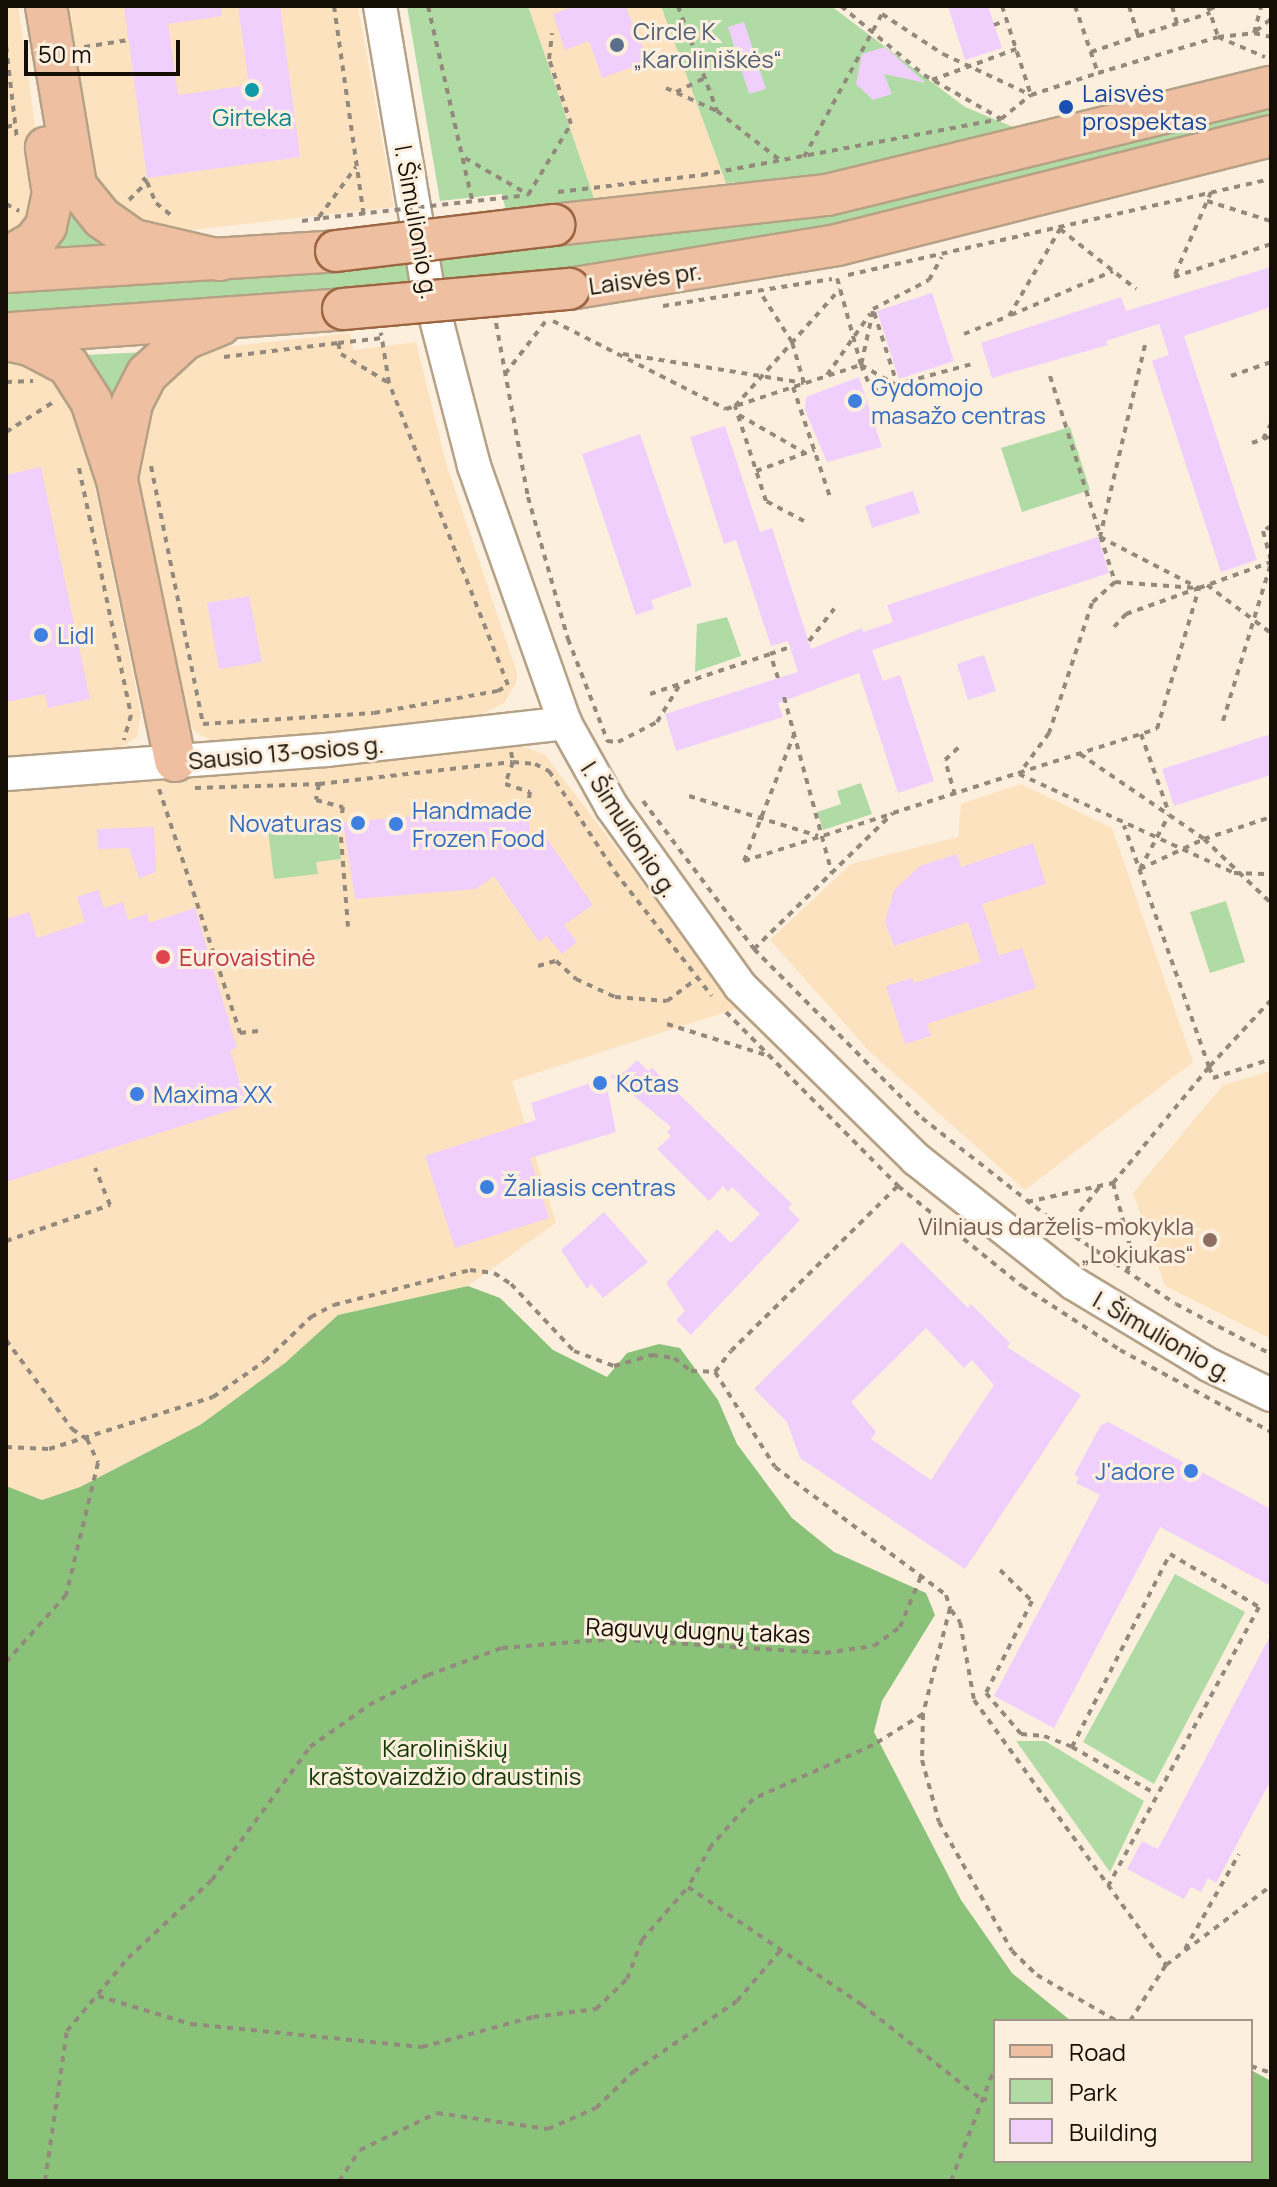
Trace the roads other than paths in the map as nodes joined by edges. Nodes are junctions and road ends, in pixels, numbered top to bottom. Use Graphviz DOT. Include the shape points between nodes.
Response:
graph roads {
  1 [pos="24,6"];
  2 [pos="46,6"];
  3 [pos="380,6"];
  4 [pos="1268,72"];
  5 [pos="1271,136"];
  6 [pos="6,258"];
  7 [pos="220,260"];
  8 [pos="6,272"];
  9 [pos="234,319"];
  10 [pos="6,333"];
  11 [pos="6,340"];
  12 [pos="133,470"];
  13 [pos="565,723"];
  14 [pos="166,772"];
  15 [pos="6,774"];
  16 [pos="1271,1395"];
  1 -- 6 [label="main road" via="53,194 41,235"];
  2 -- 7 [label="main road" via="76,186 102,218 134,240"];
  3 -- 13 [label="street, I. Šimulionio g." via="427,284 455,403"];
  4 -- 7 [label="main road, bridge" via="827,195 554,225 336,229"];
  5 -- 9 [label="main road, Laisvės pr., bridge" via="837,245 569,289 361,315"];
  7 -- 8 [label="main road"];
  9 -- 10 [label="main road, Laisvės pr."];
  9 -- 12 [label="main road" via="185,339 147,374 132,403"];
  11 -- 12 [label="main road" via="53,354 83,380"];
  12 -- 14 [label="main road"];
  13 -- 14 [label="street, Sausio 13-osios g."];
  13 -- 16 [label="street, I. Šimulionio g." via="612,807 740,986 857,1105 995,1226 1073,1283 1209,1365"];
  14 -- 15 [label="street, Sausio 13-osios g."];
}
